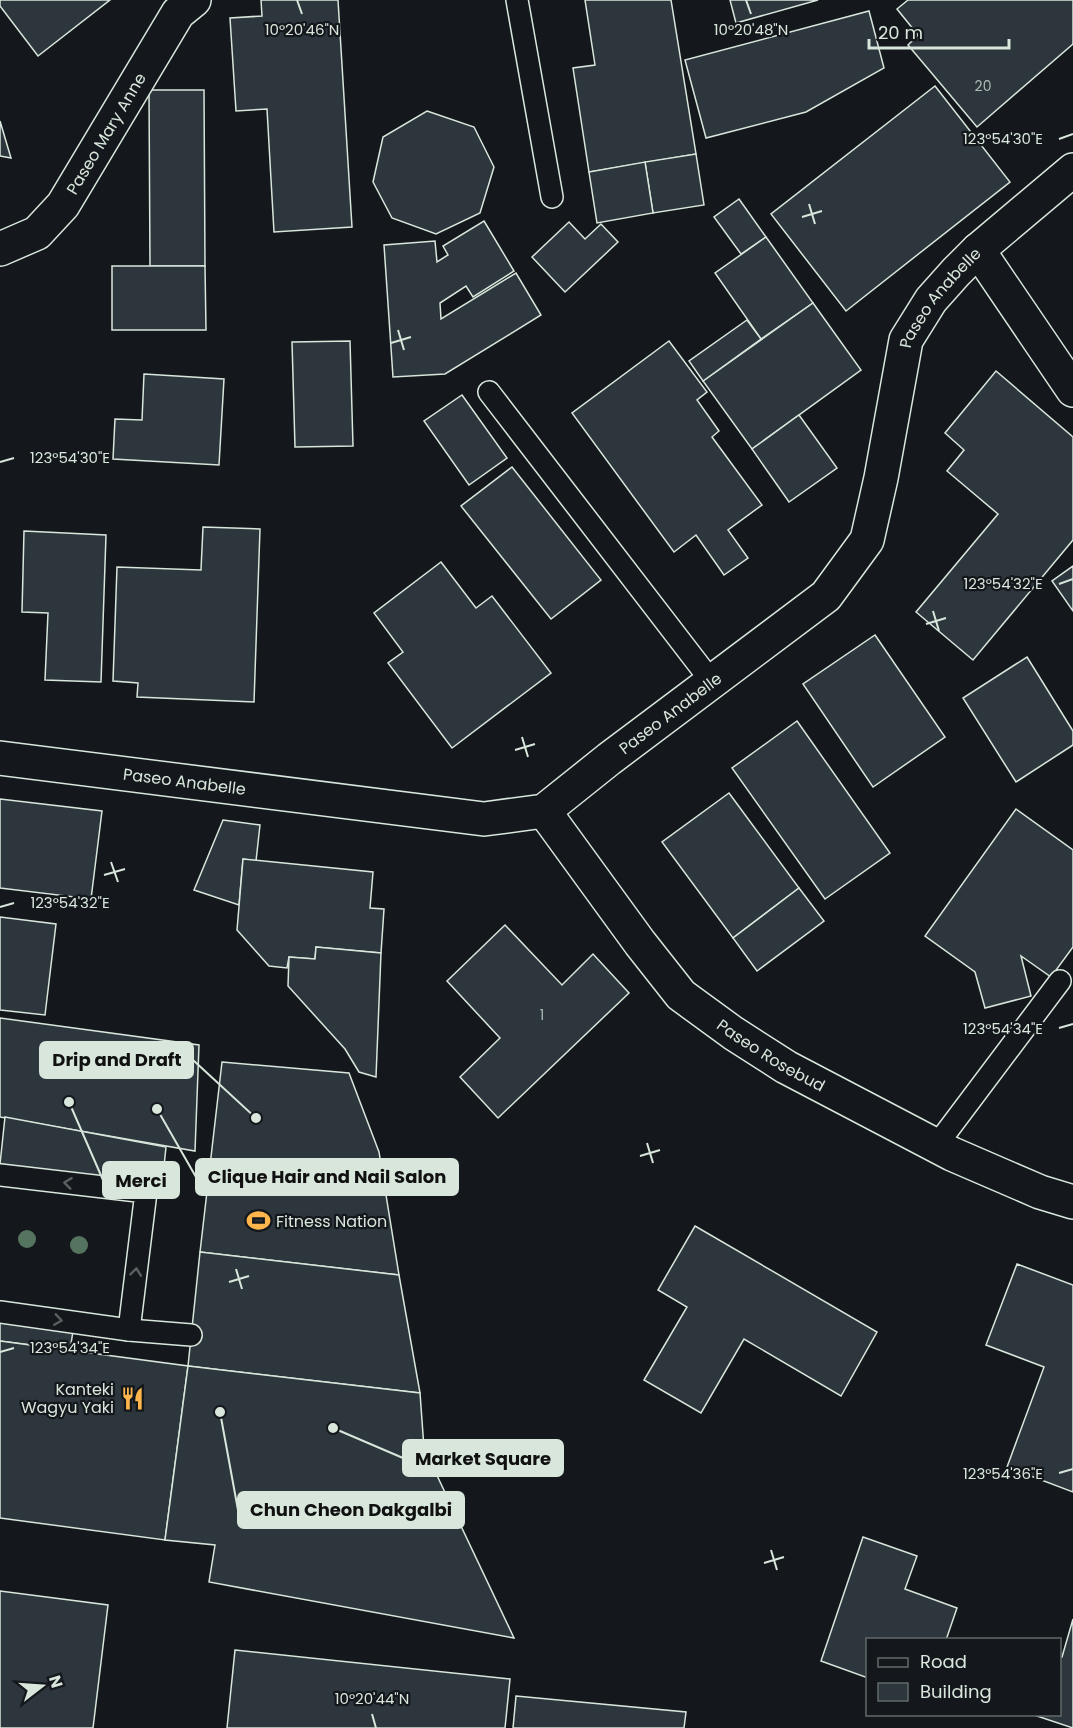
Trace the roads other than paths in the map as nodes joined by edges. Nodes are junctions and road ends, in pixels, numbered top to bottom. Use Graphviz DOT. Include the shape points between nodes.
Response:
graph roads {
  1 [pos="194,0"];
  2 [pos="517,0"];
  3 [pos="1073,170"];
  4 [pos="552,197"];
  5 [pos="0,249"];
  6 [pos="978,250"];
  7 [pos="1073,390"];
  8 [pos="489,392"];
  9 [pos="712,682"];
  10 [pos="0,758"];
  11 [pos="544,811"];
  12 [pos="1060,981"];
  13 [pos="936,1146"];
  14 [pos="0,1174"];
  15 [pos="1073,1202"];
  16 [pos="0,1312"];
  17 [pos="129,1330"];
  18 [pos="191,1335"];
  1 -- 5 [label="street, Paseo Mary Anne" via="178,13 63,205 37,233"];
  2 -- 4 [label="lane"];
  3 -- 6 [label="street, Paseo Anabelle"];
  6 -- 7 [label="street"];
  6 -- 9 [label="street, Paseo Anabelle" via="931,300 906,340 867,540 826,596"];
  8 -- 9 [label="lane"];
  9 -- 11 [label="street, Paseo Anabelle"];
  10 -- 11 [label="street, Paseo Anabelle" via="484,819"];
  11 -- 13 [label="street, Paseo Rosebud" via="681,994 786,1067"];
  12 -- 13 [label="lane"];
  13 -- 15 [label="street, Paseo Rosebud" via="1040,1192"];
  17 -- 14 [label="lane, one-way" via="147,1192"];
  16 -- 17 [label="lane, one-way"];
  17 -- 18 [label="lane"];
}
